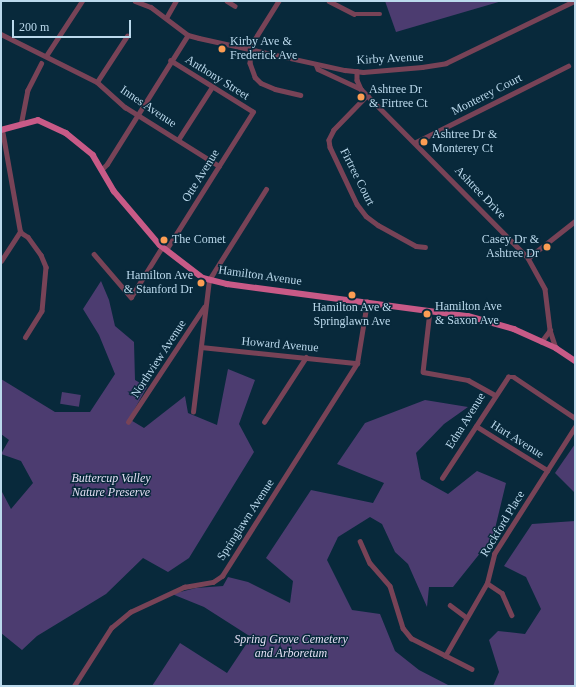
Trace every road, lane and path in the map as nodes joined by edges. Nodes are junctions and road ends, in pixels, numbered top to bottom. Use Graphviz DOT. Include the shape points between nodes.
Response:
graph roads {
  1 [pos="82,1"];
  2 [pos="135,1"];
  3 [pos="147,1"];
  4 [pos="176,1"];
  5 [pos="227,1"];
  6 [pos="279,1"];
  7 [pos="328,1"];
  8 [pos="574,1"];
  9 [pos="566,3"];
  10 [pos="235,6"];
  11 [pos="151,7"];
  12 [pos="380,14"];
  13 [pos="166,18"];
  14 [pos="1,34"];
  15 [pos="188,35"];
  16 [pos="127,36"];
  17 [pos="249,50"];
  18 [pos="46,56"];
  19 [pos="171,61"];
  20 [pos="41,63"];
  21 [pos="316,64"];
  22 [pos="568,66"];
  23 [pos="357,71"];
  24 [pos="97,82"];
  25 [pos="212,87"];
  26 [pos="362,89"];
  27 [pos="300,95"];
  28 [pos="368,96"];
  29 [pos="252,112"];
  30 [pos="138,114"];
  31 [pos="21,123"];
  32 [pos="1,130"];
  33 [pos="178,140"];
  34 [pos="416,142"];
  35 [pos="219,166"];
  36 [pos="101,170"];
  37 [pos="266,189"];
  38 [pos="575,221"];
  39 [pos="20,232"];
  40 [pos="425,247"];
  41 [pos="164,249"];
  42 [pos="94,254"];
  43 [pos="528,258"];
  44 [pos="1,262"];
  45 [pos="209,280"];
  46 [pos="367,302"];
  47 [pos="205,305"];
  48 [pos="430,311"];
  49 [pos="550,330"];
  50 [pos="26,337"];
  51 [pos="541,342"];
  52 [pos="201,347"];
  53 [pos="556,348"];
  54 [pos="306,356"];
  55 [pos="575,361"];
  56 [pos="357,363"];
  57 [pos="495,395"];
  58 [pos="193,412"];
  59 [pos="575,418"];
  60 [pos="128,422"];
  61 [pos="264,422"];
  62 [pos="476,426"];
  63 [pos="575,427"];
  64 [pos="547,470"];
  65 [pos="442,478"];
  66 [pos="360,541"];
  67 [pos="487,584"];
  68 [pos="450,605"];
  69 [pos="512,615"];
  70 [pos="466,617"];
  71 [pos="445,656"];
  72 [pos="472,670"];
  73 [pos="74,686"];
  1 -- 18 [label="street"];
  2 -- 11 [label="street, Kirby Avenue"];
  3 -- 11 [label="street"];
  4 -- 13 [label="street"];
  5 -- 10 [label="street"];
  6 -- 17 [label="street"];
  7 -- 12 [label="street" via="354,14"];
  8 -- 9 [label="street, Kirby Avenue"];
  9 -- 23 [label="street, Kirby Avenue" via="446,63"];
  11 -- 13 [label="street, Kirby Avenue"];
  13 -- 15 [label="street, Kirby Avenue"];
  14 -- 18 [label="street, Innes Avenue"];
  15 -- 17 [label="street, Kirby Avenue"];
  15 -- 19 [label="street"];
  16 -- 24 [label="street"];
  17 -- 21 [label="street, Kirby Avenue"];
  17 -- 27 [label="street" via="251,70 261,83"];
  18 -- 24 [label="street, Innes Avenue"];
  19 -- 25 [label="street, Anthony Street"];
  19 -- 30 [label="street"];
  20 -- 31 [label="street" via="27,91"];
  21 -- 23 [label="street, Kirby Avenue"];
  21 -- 26 [label="street" via="318,69"];
  22 -- 34 [label="street, Monterey Court"];
  23 -- 26 [label="street, Ashtree Drive" via="357,80"];
  24 -- 30 [label="street, Innes Avenue" via="114,99"];
  25 -- 29 [label="street, Anthony Street"];
  25 -- 33 [label="street"];
  26 -- 28 [label="street, Ashtree Drive"];
  28 -- 34 [label="street, Ashtree Drive"];
  28 -- 40 [label="street, Firtree Court" via="334,130 329,140 330,147 357,204 366,216 416,246"];
  29 -- 35 [label="street, Otte Avenue"];
  30 -- 33 [label="street, Innes Avenue"];
  30 -- 36 [label="street"];
  31 -- 32 [label="main road, Hamilton Avenue"];
  31 -- 36 [label="main road, Hamilton Avenue" via="38,120 55,126 89,151"];
  32 -- 39 [label="street"];
  33 -- 35 [label="street, Innes Avenue"];
  34 -- 43 [label="street, Ashtree Drive"];
  35 -- 41 [label="street, Otte Avenue"];
  36 -- 41 [label="main road, Hamilton Avenue" via="114,191"];
  37 -- 45 [label="street"];
  38 -- 43 [label="street"];
  39 -- 44 [label="street"];
  39 -- 50 [label="street" via="32,243 46,267 41,314"];
  41 -- 42 [label="street, Otte Avenue" via="130,297"];
  41 -- 45 [label="main road, Hamilton Avenue" via="193,272"];
  43 -- 49 [label="street, Ashtree Drive" via="545,289"];
  45 -- 46 [label="main road, Hamilton Avenue"];
  45 -- 47 [label="street"];
  46 -- 48 [label="main road, Hamilton Avenue"];
  46 -- 56 [label="street, Springlawn Avenue"];
  47 -- 52 [label="street"];
  47 -- 60 [label="street, Northview Avenue"];
  48 -- 51 [label="main road, Hamilton Avenue" via="499,323"];
  48 -- 57 [label="street" via="423,372 468,380"];
  49 -- 51 [label="street"];
  49 -- 53 [label="street, Ashtree Drive"];
  51 -- 53 [label="main road, Hamilton Avenue"];
  52 -- 54 [label="street, Howard Avenue"];
  52 -- 58 [label="street"];
  53 -- 55 [label="main road, Hamilton Avenue"];
  54 -- 56 [label="street, Howard Avenue"];
  54 -- 61 [label="street"];
  56 -- 73 [label="street, Springlawn Avenue" via="222,576 213,582 184,588 126,615 112,628"];
  57 -- 59 [label="street, Edna Avenue" via="508,377 514,377"];
  57 -- 62 [label="street, Edna Avenue"];
  62 -- 64 [label="street, Hart Avenue"];
  62 -- 65 [label="street, Edna Avenue"];
  63 -- 64 [label="street, Rockford Place"];
  64 -- 67 [label="street, Rockford Place" via="494,554"];
  66 -- 71 [label="street" via="372,567 390,586 407,634"];
  67 -- 69 [label="street" via="502,593"];
  67 -- 70 [label="street, Rockford Place"];
  68 -- 70 [label="street"];
  70 -- 71 [label="street, Rockford Place"];
  71 -- 72 [label="street"];
}
